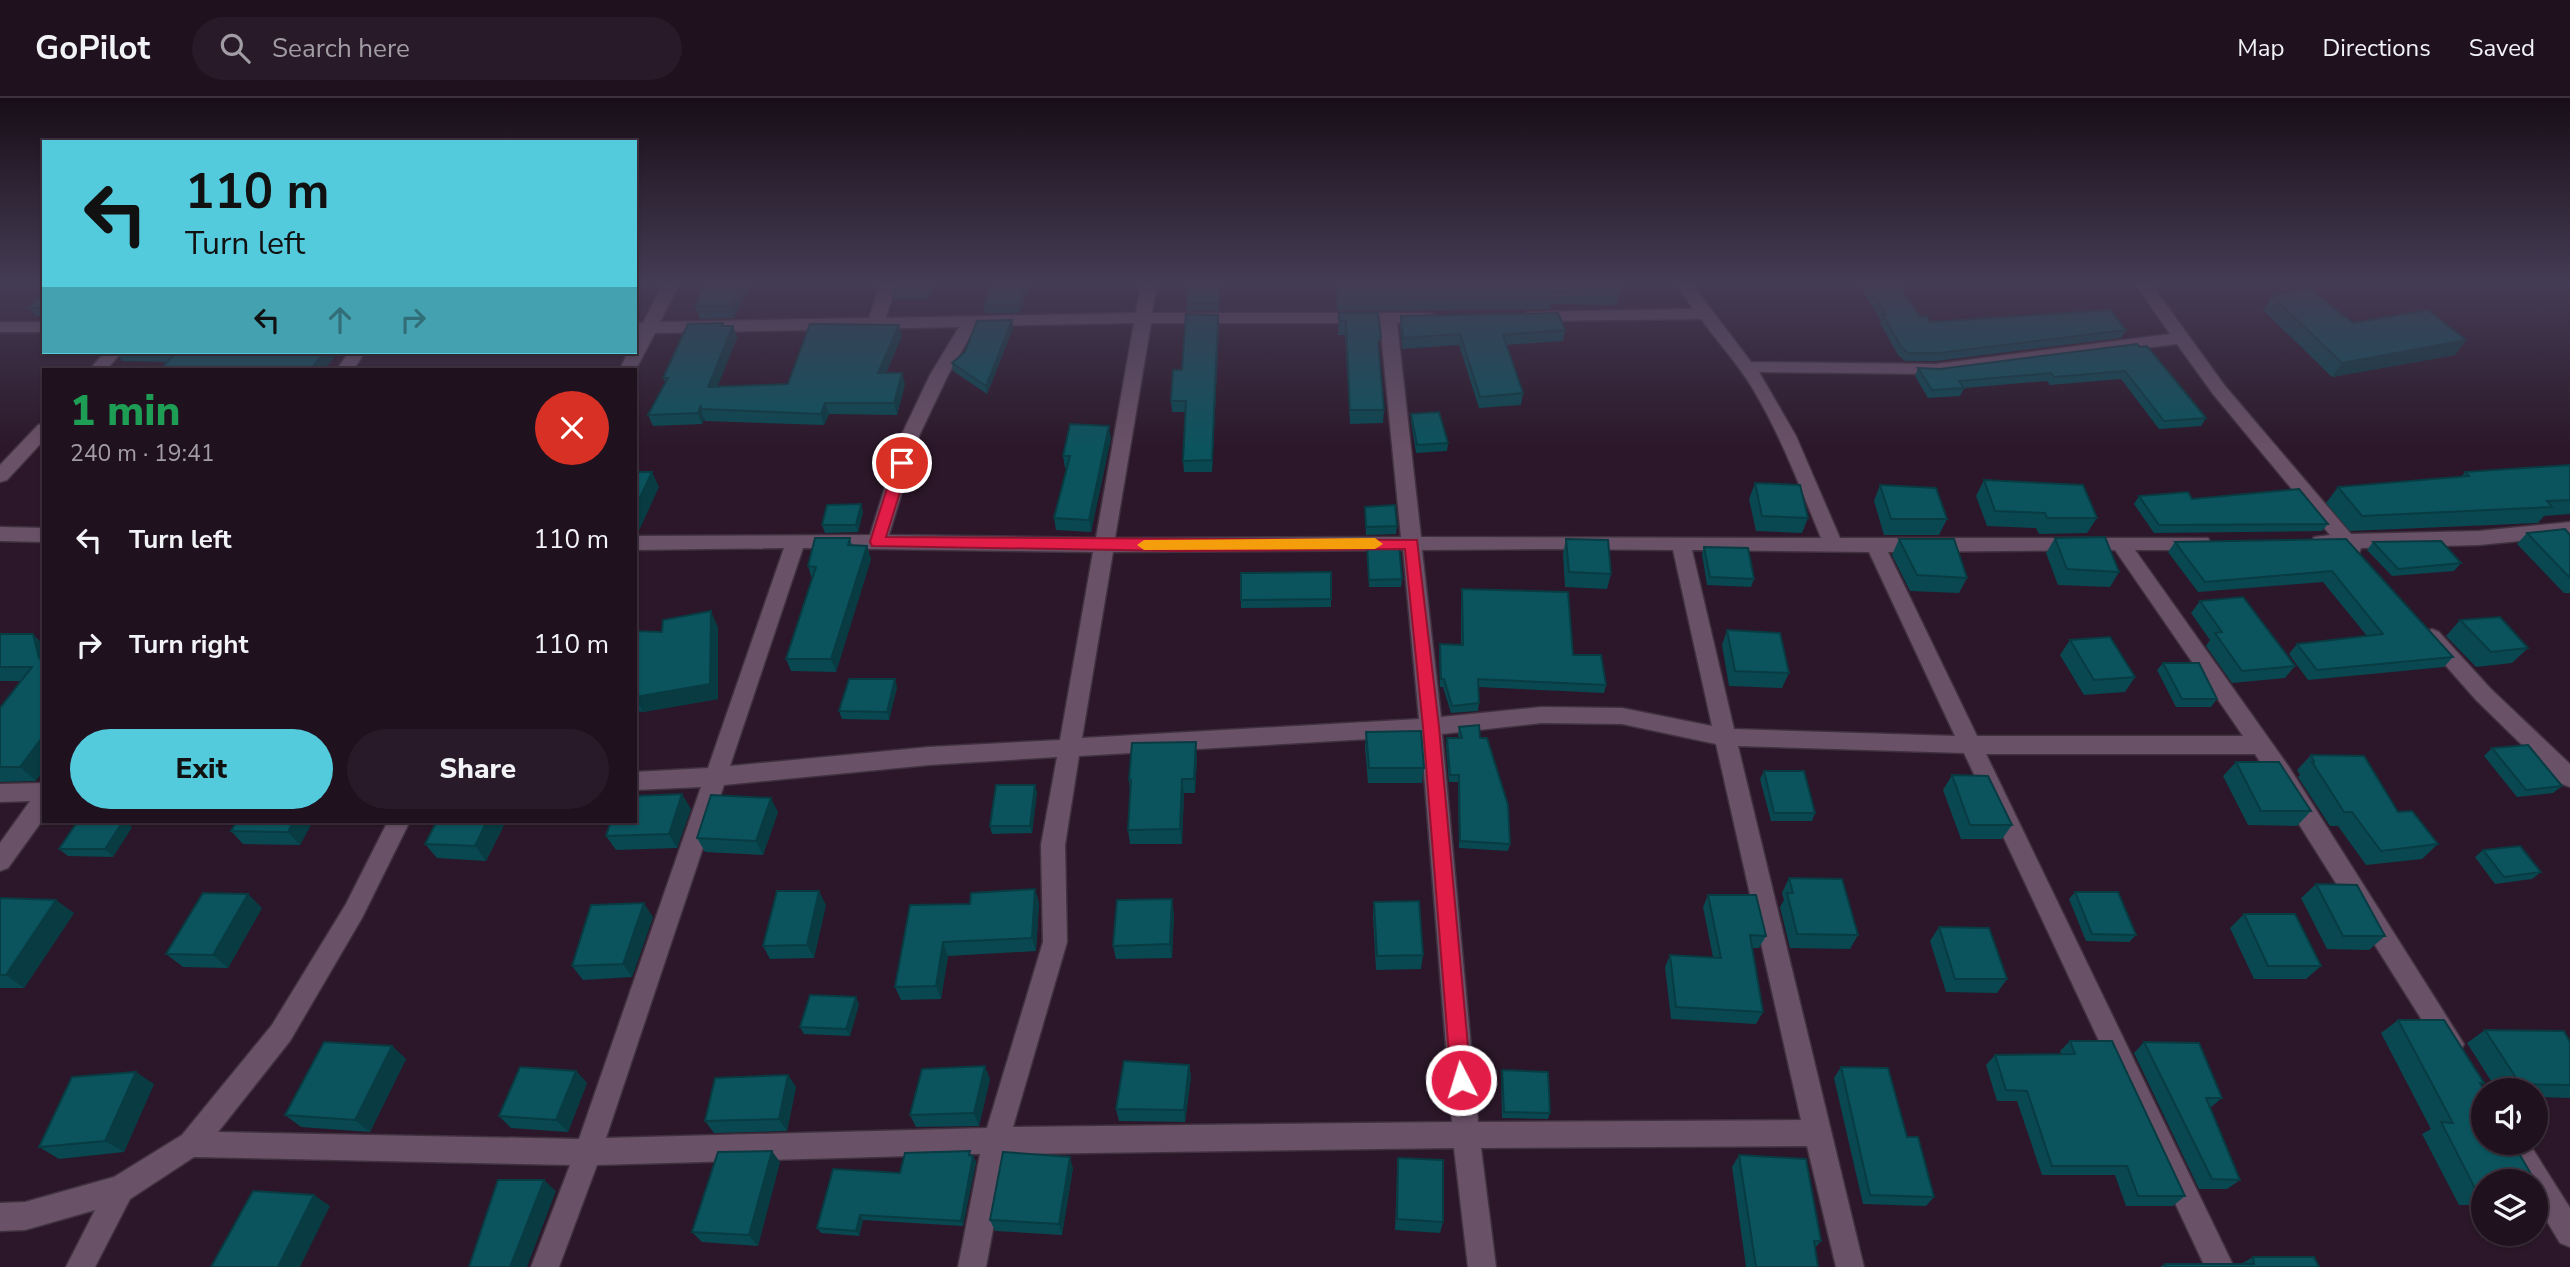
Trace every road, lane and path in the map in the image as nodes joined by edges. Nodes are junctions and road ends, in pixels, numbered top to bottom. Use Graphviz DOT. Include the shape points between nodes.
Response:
graph roads {
  1 [pos="2181,338"];
  2 [pos="960,339"];
  3 [pos="1140,339"];
  4 [pos="1390,339"];
  5 [pos="1723,339"];
  6 [pos="2177,339"];
  7 [pos="112,354"];
  8 [pos="1747,367"];
  9 [pos="99,368"];
  10 [pos="42,431"];
  11 [pos="0,477"];
  12 [pos="2566,533"];
  13 [pos="0,534"];
  14 [pos="42,535"];
  15 [pos="796,541"];
  16 [pos="2345,541"];
  17 [pos="877,542"];
  18 [pos="2307,542"];
  19 [pos="637,543"];
  20 [pos="1412,543"];
  21 [pos="2120,543"];
  22 [pos="2215,543"];
  23 [pos="1681,544"];
  24 [pos="1833,544"];
  25 [pos="1105,545"];
  26 [pos="1875,545"];
  27 [pos="2364,562"];
  28 [pos="2419,623"];
  29 [pos="1431,727"];
  30 [pos="1725,737"];
  31 [pos="1970,745"];
  32 [pos="2262,745"];
  33 [pos="1072,749"];
  34 [pos="713,777"];
  35 [pos="2570,778"];
  36 [pos="637,781"];
  37 [pos="42,792"];
  38 [pos="0,793"];
  39 [pos="42,803"];
  40 [pos="399,823"];
  41 [pos="0,861"];
  42 [pos="2462,1060"];
  43 [pos="1817,1133"];
  44 [pos="1466,1135"];
  45 [pos="996,1141"];
  46 [pos="191,1144"];
  47 [pos="587,1152"];
  48 [pos="2521,1155"];
  49 [pos="120,1189"];
  50 [pos="0,1217"];
  51 [pos="2570,1233"];
  52 [pos="80,1267"];
  53 [pos="545,1267"];
  54 [pos="972,1267"];
  55 [pos="1482,1267"];
  56 [pos="1850,1267"];
  57 [pos="2220,1267"];
  1 -- 16 [label="street"];
  2 -- 17 [label="street" via="910,436"];
  3 -- 25 [label="street"];
  4 -- 20 [label="street"];
  5 -- 8 [label="street"];
  6 -- 8 [label="street" via="1936,369"];
  7 -- 9 [label="street"];
  8 -- 24 [label="street" via="1769,401"];
  10 -- 11 [label="street"];
  12 -- 16 [label="street"];
  13 -- 14 [label="street"];
  15 -- 17 [label="street"];
  15 -- 19 [label="street"];
  15 -- 34 [label="street"];
  16 -- 18 [label="street"];
  16 -- 27 [label="street"];
  17 -- 25 [label="street"];
  20 -- 23 [label="street"];
  20 -- 25 [label="street"];
  20 -- 29 [label="street"];
  21 -- 22 [label="street"];
  21 -- 26 [label="street"];
  21 -- 32 [label="street"];
  23 -- 24 [label="street"];
  23 -- 30 [label="street"];
  24 -- 26 [label="street"];
  25 -- 33 [label="street"];
  26 -- 31 [label="street"];
  28 -- 35 [label="street" via="2483,694"];
  29 -- 30 [label="street" via="1542,715 1622,716"];
  29 -- 33 [label="street"];
  29 -- 44 [label="street"];
  30 -- 31 [label="street"];
  30 -- 43 [label="street"];
  31 -- 32 [label="street"];
  31 -- 57 [label="street"];
  32 -- 42 [label="street"];
  33 -- 34 [label="street" via="929,756"];
  33 -- 45 [label="street" via="1053,845 1055,942"];
  34 -- 36 [label="street"];
  34 -- 47 [label="street"];
  37 -- 38 [label="street"];
  39 -- 41 [label="street"];
  40 -- 46 [label="street" via="354,911 281,1033"];
  43 -- 44 [label="street"];
  43 -- 56 [label="street"];
  44 -- 45 [label="street"];
  44 -- 55 [label="street"];
  45 -- 47 [label="street"];
  45 -- 54 [label="street"];
  46 -- 47 [label="street"];
  46 -- 49 [label="street"];
  47 -- 53 [label="street"];
  48 -- 51 [label="street"];
  49 -- 50 [label="street" via="25,1216"];
  49 -- 52 [label="street"];
}
